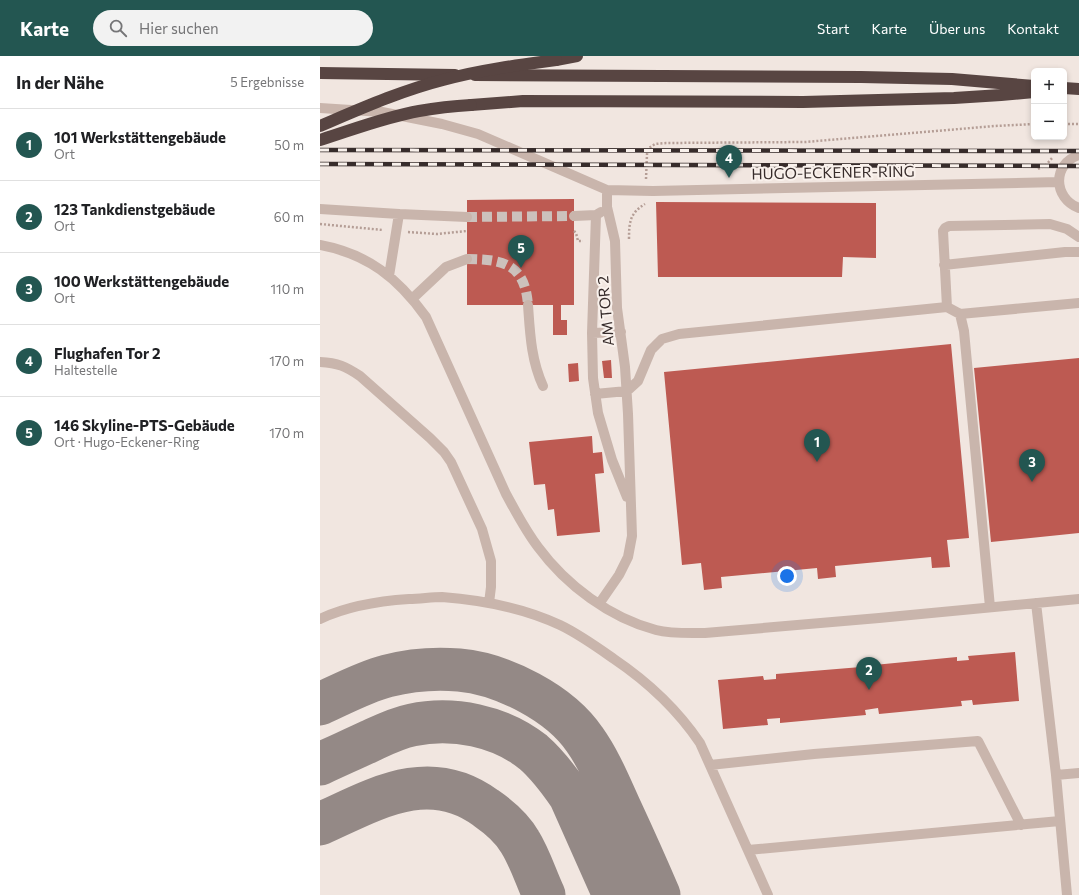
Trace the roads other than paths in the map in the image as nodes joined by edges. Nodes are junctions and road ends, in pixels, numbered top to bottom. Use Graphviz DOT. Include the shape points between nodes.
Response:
graph roads {
  1 [pos="577,56"];
  2 [pos="320,73"];
  3 [pos="1031,86"];
  4 [pos="1067,89"];
  5 [pos="1079,89"];
  6 [pos="1031,92"];
  7 [pos="320,108"];
  8 [pos="320,126"];
  9 [pos="320,140"];
  10 [pos="1079,155"];
  11 [pos="1059,182"];
  12 [pos="607,190"];
  13 [pos="607,207"];
  14 [pos="1079,208"];
  15 [pos="320,209"];
  16 [pos="399,214"];
  17 [pos="596,215"];
  18 [pos="574,216"];
  19 [pos="467,217"];
  20 [pos="1079,237"];
  21 [pos="320,245"];
  22 [pos="1079,252"];
  23 [pos="467,259"];
  24 [pos="944,265"];
  25 [pos="389,276"];
  26 [pos="413,298"];
  27 [pos="1079,303"];
  28 [pos="528,305"];
  29 [pos="946,307"];
  30 [pos="960,314"];
  31 [pos="620,332"];
  32 [pos="592,333"];
  33 [pos="320,362"];
  34 [pos="543,386"];
  35 [pos="626,391"];
  36 [pos="595,394"];
  37 [pos="630,503"];
  38 [pos="1079,599"];
  39 [pos="488,603"];
  40 [pos="1036,603"];
  41 [pos="599,604"];
  42 [pos="990,607"];
  43 [pos="320,619"];
  44 [pos="710,765"];
  45 [pos="1079,773"];
  46 [pos="1056,775"];
  47 [pos="1060,821"];
  48 [pos="1021,825"];
  49 [pos="748,850"];
  50 [pos="768,895"];
  51 [pos="1067,895"];
  1 -- 8 [label="highway, bridge" via="480,71 442,80 383,100"];
  2 -- 3 [label="highway" via="861,77 952,79"];
  4 -- 5 [label="highway"];
  6 -- 9 [label="highway, bridge" via="954,98 803,102 523,101 417,111"];
  7 -- 12 [label="street, HUGO-ECKENER-RING" via="382,112 478,134"];
  10 -- 11 [label="street" via="1065,164"];
  11 -- 12 [label="street, HUGO-ECKENER-RING"];
  11 -- 14 [label="street" via="1066,200"];
  12 -- 13 [label="street"];
  13 -- 17 [label="street"];
  13 -- 31 [label="street, AM TOR 2" via="615,241"];
  15 -- 16 [label="street"];
  16 -- 19 [label="street"];
  16 -- 25 [label="street"];
  17 -- 18 [label="street"];
  17 -- 32 [label="street, AM TOR 2"];
  20 -- 24 [label="street" via="1067,229 1050,224 949,226 944,232"];
  21 -- 25 [label="street" via="359,257"];
  22 -- 24 [label="street"];
  23 -- 26 [label="street" via="446,267"];
  24 -- 29 [label="street"];
  25 -- 26 [label="street"];
  26 -- 41 [label="street" via="426,317 520,520 538,547 567,579"];
  27 -- 30 [label="street"];
  28 -- 34 [label="street" via="534,364"];
  29 -- 30 [label="street"];
  29 -- 35 [label="street" via="679,334 662,339 652,350 638,381"];
  30 -- 42 [label="street" via="964,331"];
  31 -- 32 [label="street"];
  31 -- 35 [label="street, AM TOR 2"];
  32 -- 36 [label="street, AM TOR 2"];
  33 -- 39 [label="street" via="345,366 360,376 444,452 461,481 482,529 491,561"];
  35 -- 36 [label="street"];
  35 -- 37 [label="street, AM TOR 2"];
  36 -- 37 [label="street, AM TOR 2" via="612,460"];
  37 -- 41 [label="street, AM TOR 2" via="632,536 628,557"];
  38 -- 40 [label="street"];
  39 -- 43 [label="street" via="441,597 378,602 347,609"];
  39 -- 44 [label="street" via="521,611 559,625 593,644 645,681 683,719 700,744"];
  40 -- 42 [label="street"];
  40 -- 46 [label="street"];
  41 -- 42 [label="street" via="637,623 658,630 682,633 863,620"];
  44 -- 48 [label="street" via="978,741"];
  44 -- 49 [label="street"];
  45 -- 46 [label="street"];
  46 -- 47 [label="street"];
  47 -- 48 [label="street"];
  47 -- 51 [label="street"];
  48 -- 49 [label="street"];
  49 -- 50 [label="street"];
}
